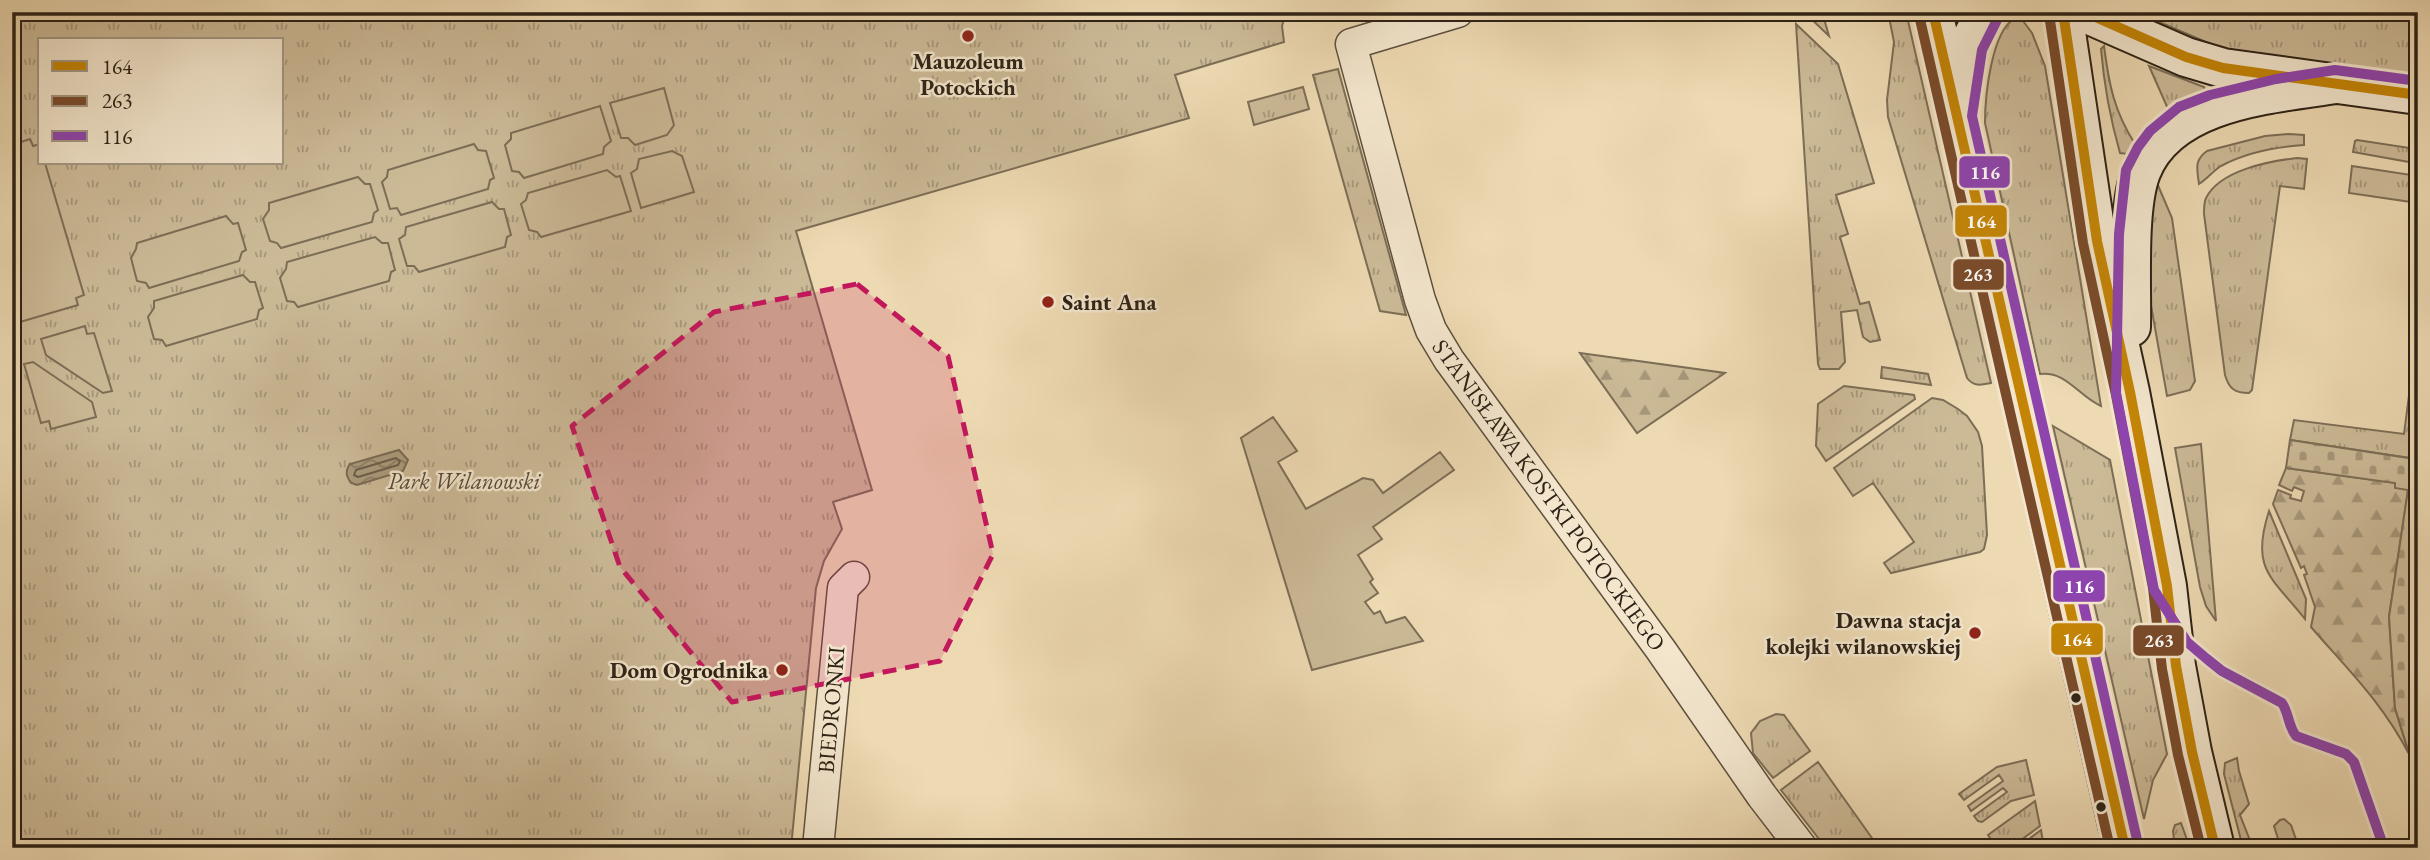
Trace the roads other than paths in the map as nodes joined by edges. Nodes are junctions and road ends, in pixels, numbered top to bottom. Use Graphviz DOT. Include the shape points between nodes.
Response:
graph roads {
  1 [pos="1458,12"];
  2 [pos="1933,12"];
  3 [pos="1984,12"];
  4 [pos="2063,12"];
  5 [pos="2083,12"];
  6 [pos="2336,84"];
  7 [pos="2418,95"];
  8 [pos="1958,117"];
  9 [pos="2130,392"];
  10 [pos="854,577"];
  11 [pos="1788,843"];
  12 [pos="818,848"];
  13 [pos="2125,848"];
  14 [pos="2215,848"];
  1 -- 11 [label="street, STANISŁAWA KOSTKI POTOCKIEGO" via="1351,44 1431,330 1661,650"];
  2 -- 8 [label="main road"];
  3 -- 8 [label="main road" via="1968,46"];
  4 -- 9 [label="main road" via="2097,242"];
  5 -- 6 [label="main road" via="2186,57 2223,68"];
  6 -- 7 [label="main road"];
  6 -- 9 [label="main road" via="2213,109 2187,119 2150,154 2140,174 2133,234"];
  8 -- 13 [label="main road"];
  9 -- 14 [label="main road" via="2167,586 2192,752"];
  10 -- 12 [label="street, BIEDRONKI" via="843,588"];
}
